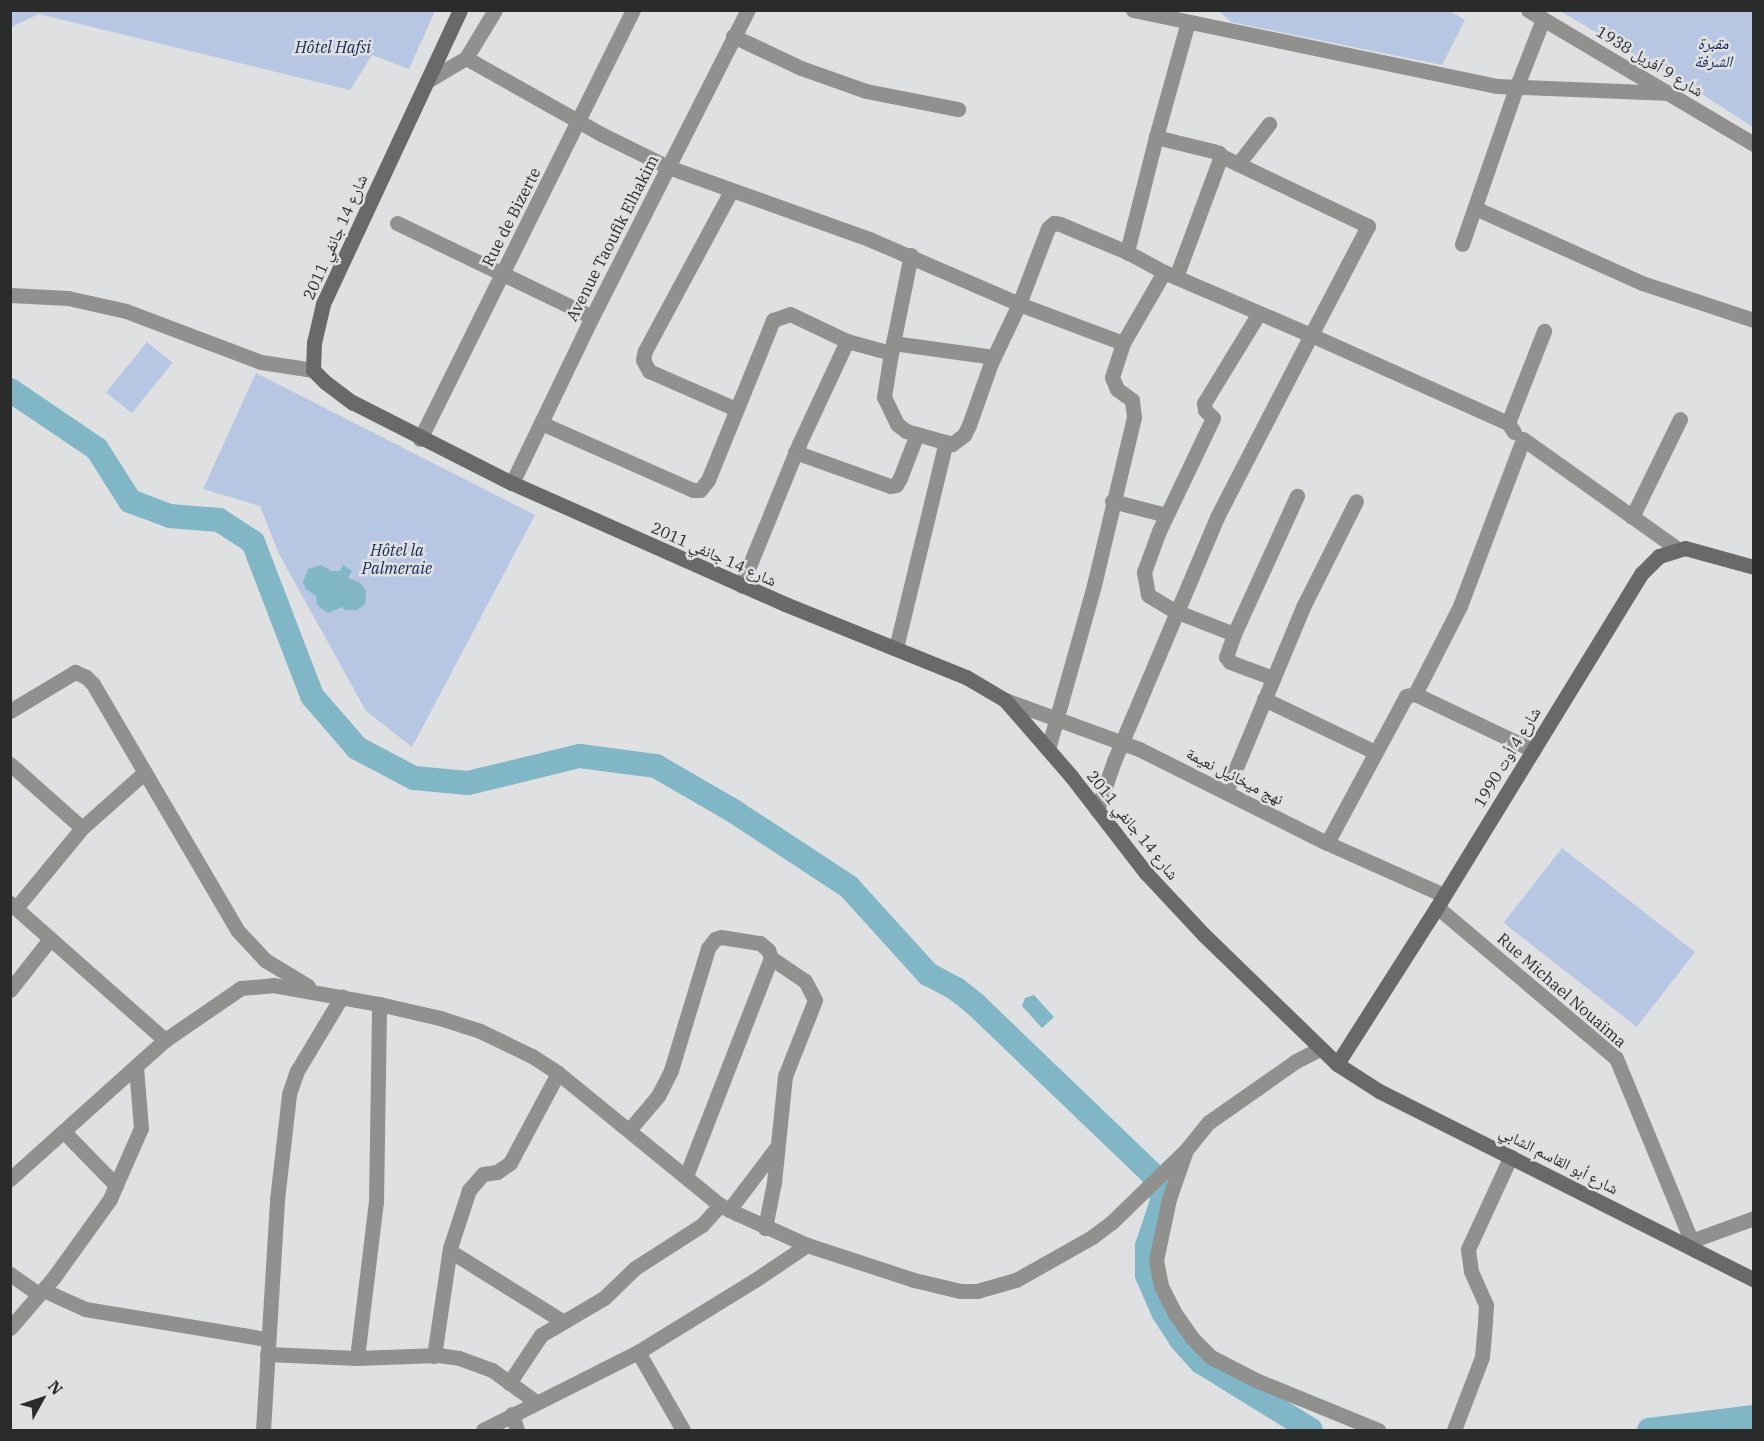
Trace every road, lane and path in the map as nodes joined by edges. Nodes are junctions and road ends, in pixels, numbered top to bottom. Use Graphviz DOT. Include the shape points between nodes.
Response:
graph roads {
  1 [pos="460,10"];
  2 [pos="495,10"];
  3 [pos="633,10"];
  4 [pos="1133,10"];
  5 [pos="1528,10"];
  6 [pos="745,11"];
  7 [pos="1171,14"];
  8 [pos="1543,19"];
  9 [pos="1188,22"];
  10 [pos="733,36"];
  11 [pos="466,58"];
  12 [pos="427,81"];
  13 [pos="1516,88"];
  14 [pos="1670,93"];
  15 [pos="958,109"];
  16 [pos="579,121"];
  17 [pos="1269,124"];
  18 [pos="1156,137"];
  19 [pos="1754,144"];
  20 [pos="1221,156"];
  21 [pos="1238,164"];
  22 [pos="668,167"];
  23 [pos="731,191"];
  24 [pos="1475,208"];
  25 [pos="397,223"];
  26 [pos="1462,244"];
  27 [pos="1127,252"];
  28 [pos="911,255"];
  29 [pos="1170,274"];
  30 [pos="503,275"];
  31 [pos="10,295"];
  32 [pos="1019,304"];
  33 [pos="1259,313"];
  34 [pos="592,317"];
  35 [pos="1754,320"];
  36 [pos="1544,331"];
  37 [pos="1311,335"];
  38 [pos="847,341"];
  39 [pos="1123,343"];
  40 [pos="892,348"];
  41 [pos="994,357"];
  42 [pos="313,370"];
  43 [pos="736,409"];
  44 [pos="1680,419"];
  45 [pos="541,423"];
  46 [pos="1508,423"];
  47 [pos="917,434"];
  48 [pos="420,439"];
  49 [pos="1523,439"];
  50 [pos="946,442"];
  51 [pos="795,452"];
  52 [pos="512,483"];
  53 [pos="1297,496"];
  54 [pos="1112,501"];
  55 [pos="1356,501"];
  56 [pos="1166,515"];
  57 [pos="1632,517"];
  58 [pos="1678,549"];
  59 [pos="1754,567"];
  60 [pos="741,586"];
  61 [pos="1175,611"];
  62 [pos="1234,634"];
  63 [pos="896,648"];
  64 [pos="1273,678"];
  65 [pos="1415,694"];
  66 [pos="1264,699"];
  67 [pos="1005,700"];
  68 [pos="10,711"];
  69 [pos="1058,720"];
  70 [pos="1122,743"];
  71 [pos="1048,750"];
  72 [pos="1533,750"];
  73 [pos="1375,752"];
  74 [pos="10,764"];
  75 [pos="145,772"];
  76 [pos="1226,792"];
  77 [pos="1097,810"];
  78 [pos="82,828"];
  79 [pos="1327,843"];
  80 [pos="1441,902"];
  81 [pos="13,905"];
  82 [pos="50,939"];
  83 [pos="771,958"];
  84 [pos="10,990"];
  85 [pos="318,992"];
  86 [pos="342,996"];
  87 [pos="379,1004"];
  88 [pos="165,1040"];
  89 [pos="1320,1049"];
  90 [pos="136,1067"];
  91 [pos="1343,1068"];
  92 [pos="558,1073"];
  93 [pos="630,1129"];
  94 [pos="65,1132"];
  95 [pos="776,1148"];
  96 [pos="1186,1150"];
  97 [pos="1511,1156"];
  98 [pos="686,1176"];
  99 [pos="10,1179"];
  100 [pos="116,1185"];
  101 [pos="724,1207"];
  102 [pos="1754,1218"];
  103 [pos="765,1228"];
  104 [pos="807,1245"];
  105 [pos="1693,1246"];
  106 [pos="450,1251"];
  107 [pos="10,1274"];
  108 [pos="1754,1280"];
  109 [pos="41,1292"];
  110 [pos="562,1321"];
  111 [pos="10,1328"];
  112 [pos="267,1347"];
  113 [pos="638,1352"];
  114 [pos="434,1356"];
  115 [pos="357,1358"];
  116 [pos="510,1383"];
  117 [pos="536,1402"];
  118 [pos="512,1414"];
  119 [pos="263,1431"];
  120 [pos="483,1431"];
  121 [pos="517,1431"];
  122 [pos="683,1431"];
  123 [pos="1378,1431"];
  124 [pos="1454,1431"];
  1 -- 12 [label="main road, شارع 14 جانفي 2011"];
  2 -- 11 [label="street"];
  3 -- 16 [label="street, Rue de Bizerte"];
  4 -- 7 [label="street"];
  5 -- 8 [label="street, شارع 9 أفريل 1938"];
  6 -- 10 [label="street, Avenue Taoufik Elhakim"];
  7 -- 9 [label="street"];
  8 -- 13 [label="street"];
  8 -- 14 [label="street, شارع 9 أفريل 1938"];
  9 -- 13 [label="street"];
  9 -- 18 [label="street"];
  10 -- 15 [label="street" via="801,68 866,91"];
  10 -- 22 [label="street, Avenue Taoufik Elhakim"];
  11 -- 12 [label="street"];
  11 -- 16 [label="street"];
  12 -- 42 [label="main road, شارع 14 جانفي 2011" via="323,304 314,342"];
  13 -- 14 [label="street"];
  13 -- 24 [label="street"];
  14 -- 19 [label="street, شارع 9 أفريل 1938"];
  16 -- 22 [label="street"];
  16 -- 30 [label="street, Rue de Bizerte"];
  17 -- 21 [label="street"];
  18 -- 20 [label="street"];
  18 -- 27 [label="street"];
  20 -- 21 [label="street"];
  20 -- 29 [label="street" via="1196,230"];
  21 -- 37 [label="street" via="1368,226"];
  22 -- 23 [label="street"];
  22 -- 34 [label="street, Avenue Taoufik Elhakim"];
  23 -- 28 [label="street"];
  23 -- 43 [label="street" via="643,360 650,371"];
  24 -- 26 [label="street"];
  24 -- 35 [label="street" via="1642,283"];
  25 -- 30 [label="street"];
  27 -- 29 [label="street"];
  27 -- 32 [label="street" via="1054,223 1045,234"];
  28 -- 32 [label="street"];
  28 -- 40 [label="street"];
  29 -- 33 [label="street"];
  29 -- 39 [label="street"];
  30 -- 34 [label="street"];
  30 -- 48 [label="street, Rue de Bizerte"];
  31 -- 42 [label="street" via="68,298 126,311 261,362"];
  32 -- 39 [label="street"];
  32 -- 41 [label="street"];
  33 -- 37 [label="street"];
  33 -- 56 [label="street" via="1204,403 1213,418"];
  34 -- 45 [label="street, Avenue Taoufik Elhakim"];
  36 -- 46 [label="street"];
  37 -- 46 [label="street"];
  37 -- 61 [label="street" via="1217,517"];
  38 -- 40 [label="street"];
  38 -- 43 [label="street" via="796,315 779,316 768,330"];
  38 -- 51 [label="street"];
  39 -- 54 [label="street" via="1112,377 1117,389 1132,400 1134,417"];
  40 -- 41 [label="street"];
  40 -- 47 [label="street" via="885,402 897,424"];
  41 -- 50 [label="street" via="963,435 952,444"];
  42 -- 48 [label="main road, شارع 14 جانفي 2011" via="338,394"];
  43 -- 45 [label="street" via="708,480 700,490"];
  44 -- 57 [label="street"];
  45 -- 52 [label="street, Avenue Taoufik Elhakim"];
  46 -- 49 [label="street"];
  47 -- 50 [label="street"];
  47 -- 51 [label="street" via="900,478 890,486"];
  48 -- 52 [label="main road, شارع 14 جانفي 2011"];
  49 -- 57 [label="street"];
  49 -- 65 [label="street" via="1460,606"];
  50 -- 63 [label="street"];
  51 -- 60 [label="street"];
  52 -- 60 [label="main road, شارع 14 جانفي 2011"];
  53 -- 62 [label="street"];
  54 -- 56 [label="street"];
  54 -- 69 [label="street"];
  55 -- 64 [label="street"];
  56 -- 61 [label="street" via="1144,572 1145,583 1154,601"];
  57 -- 58 [label="street"];
  58 -- 59 [label="main road" via="1697,550"];
  58 -- 72 [label="main road, شارع 4 أوت 1990" via="1659,556 1641,574"];
  60 -- 63 [label="main road, شارع 14 جانفي 2011"];
  61 -- 62 [label="street"];
  61 -- 70 [label="street"];
  62 -- 64 [label="street" via="1226,657 1230,662"];
  63 -- 67 [label="main road, شارع 14 جانفي 2011" via="966,677"];
  64 -- 66 [label="street"];
  65 -- 72 [label="street"];
  65 -- 73 [label="street" via="1402,701"];
  66 -- 73 [label="street"];
  66 -- 76 [label="street"];
  67 -- 69 [label="street, نهج ميخائيل نعيمة"];
  67 -- 71 [label="main road, شارع 14 جانفي 2011"];
  68 -- 75 [label="street" via="75,672 81,673 93,684"];
  69 -- 70 [label="street, نهج ميخائيل نعيمة"];
  69 -- 71 [label="street"];
  70 -- 76 [label="street, نهج ميخائيل نعيمة"];
  70 -- 77 [label="street"];
  71 -- 77 [label="main road, شارع 14 جانفي 2011"];
  72 -- 80 [label="main road, شارع 4 أوت 1990"];
  73 -- 79 [label="street"];
  74 -- 78 [label="street"];
  75 -- 78 [label="street"];
  75 -- 85 [label="street" via="238,931 265,960"];
  76 -- 79 [label="street, نهج ميخائيل نعيمة"];
  77 -- 89 [label="main road, شارع 14 جانفي 2011" via="1146,873"];
  78 -- 81 [label="street"];
  79 -- 80 [label="street, نهج ميخائيل نعيمة"];
  80 -- 91 [label="main road, شارع 4 أوت 1990"];
  80 -- 105 [label="street, Rue Michael Nouaïma" via="1616,1058"];
  81 -- 82 [label="street"];
  82 -- 84 [label="street"];
  82 -- 88 [label="street"];
  83 -- 93 [label="street" via="760,943 715,939 708,948 671,1070 657,1096"];
  83 -- 95 [label="street" via="805,981 815,1000 786,1076"];
  83 -- 98 [label="street"];
  85 -- 86 [label="street"];
  85 -- 88 [label="street" via="273,985 241,988"];
  86 -- 87 [label="street"];
  86 -- 112 [label="street" via="297,1071 289,1094"];
  87 -- 92 [label="street" via="480,1031"];
  87 -- 115 [label="street" via="376,1202"];
  88 -- 90 [label="street"];
  89 -- 91 [label="main road, شارع 14 جانفي 2011"];
  89 -- 96 [label="street" via="1296,1061 1209,1122"];
  90 -- 94 [label="street"];
  90 -- 100 [label="street" via="141,1128"];
  91 -- 97 [label="main road, شارع أبو القاسم الشابي" via="1379,1091"];
  92 -- 93 [label="street"];
  92 -- 106 [label="street" via="510,1163 474,1180"];
  93 -- 98 [label="street"];
  94 -- 99 [label="street"];
  94 -- 100 [label="street"];
  95 -- 101 [label="street"];
  95 -- 103 [label="street"];
  96 -- 104 [label="street" via="1112,1222 1060,1257 1016,1280 977,1291 937,1287"];
  96 -- 123 [label="street" via="1169,1199 1156,1260 1161,1286 1174,1312 1211,1357"];
  97 -- 105 [label="main road, شارع أبو القاسم الشابي"];
  97 -- 124 [label="street" via="1468,1249 1472,1271 1483,1294 1485,1320 1482,1357"];
  98 -- 101 [label="street"];
  100 -- 109 [label="street" via="110,1199"];
  101 -- 103 [label="street"];
  101 -- 110 [label="street" via="635,1268 604,1298"];
  102 -- 105 [label="street"];
  103 -- 104 [label="street"];
  104 -- 113 [label="street"];
  105 -- 108 [label="main road, شارع أبو القاسم الشابي"];
  106 -- 110 [label="street"];
  106 -- 114 [label="street"];
  107 -- 109 [label="street"];
  109 -- 111 [label="street"];
  109 -- 112 [label="street" via="85,1309"];
  110 -- 116 [label="street" via="536,1340"];
  112 -- 115 [label="street"];
  112 -- 119 [label="street"];
  113 -- 117 [label="street"];
  113 -- 122 [label="street"];
  114 -- 115 [label="street"];
  114 -- 116 [label="street" via="478,1363"];
  116 -- 117 [label="street"];
  117 -- 118 [label="street"];
  118 -- 120 [label="street"];
  118 -- 121 [label="street"];
}
